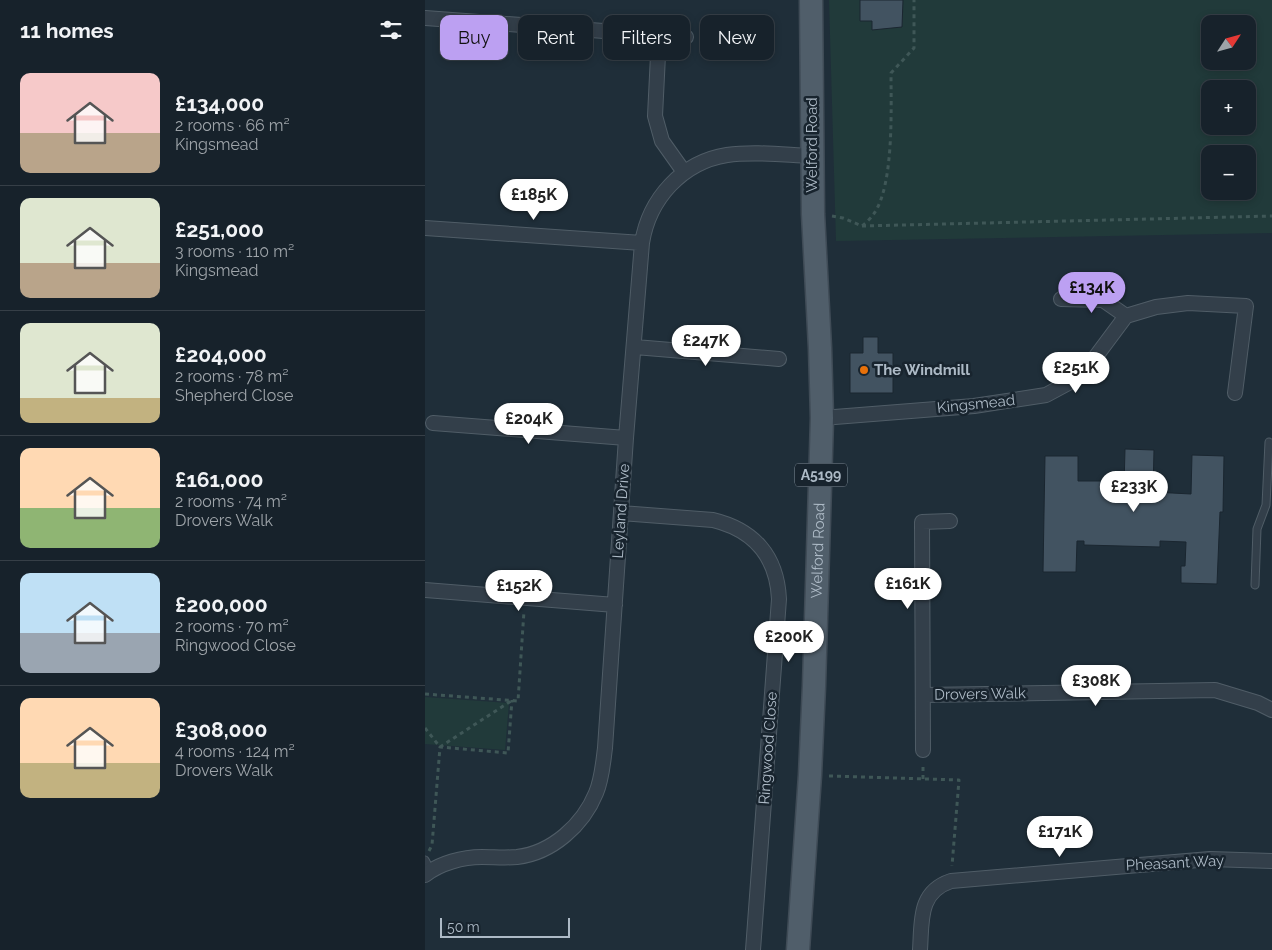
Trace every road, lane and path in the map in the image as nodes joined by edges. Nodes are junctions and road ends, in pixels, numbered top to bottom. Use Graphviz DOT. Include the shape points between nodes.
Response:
graph roads {
  1 [pos="811,0"];
  2 [pos="914,0"];
  3 [pos="425,18"];
  4 [pos="603,31"];
  5 [pos="658,60"];
  6 [pos="813,156"];
  7 [pos="684,172"];
  8 [pos="813,214"];
  9 [pos="1272,216"];
  10 [pos="862,226"];
  11 [pos="425,228"];
  12 [pos="642,243"];
  13 [pos="1061,300"];
  14 [pos="1126,316"];
  15 [pos="635,347"];
  16 [pos="779,359"];
  17 [pos="1235,393"];
  18 [pos="822,418"];
  19 [pos="433,423"];
  20 [pos="626,438"];
  21 [pos="1269,442"];
  22 [pos="1269,505"];
  23 [pos="621,513"];
  24 [pos="950,521"];
  25 [pos="1255,585"];
  26 [pos="425,590"];
  27 [pos="525,598"];
  28 [pos="615,605"];
  29 [pos="425,694"];
  30 [pos="924,695"];
  31 [pos="512,700"];
  32 [pos="1272,710"];
  33 [pos="425,728"];
  34 [pos="439,747"];
  35 [pos="923,750"];
  36 [pos="810,775"];
  37 [pos="1272,862"];
  38 [pos="426,866"];
  39 [pos="951,882"];
  40 [pos="753,950"];
  41 [pos="798,950"];
  42 [pos="920,950"];
  1 -- 6 [label="main road, Welford Road / A5199"];
  2 -- 10 [label="path" via="914,48 891,73 889,159 884,189 876,211"];
  3 -- 4 [label="street"];
  5 -- 7 [label="street" via="655,116 662,141"];
  6 -- 7 [label="street, Leyland Drive" via="728,155 709,159"];
  6 -- 8 [label="main road, Welford Road / A5199"];
  7 -- 12 [label="street, Leyland Drive" via="654,206"];
  8 -- 10 [label="path" via="843,218"];
  8 -- 18 [label="main road, Welford Road / A5199"];
  9 -- 10 [label="path"];
  11 -- 12 [label="street"];
  12 -- 15 [label="street, Leyland Drive"];
  13 -- 14 [label="street" via="1103,300"];
  14 -- 17 [label="street" via="1188,303 1246,306"];
  14 -- 18 [label="street, Kingsmead" via="1091,363 1072,380 1046,394 974,406"];
  15 -- 16 [label="street"];
  15 -- 20 [label="street, Leyland Drive"];
  18 -- 36 [label="main road, Welford Road / A5199"];
  19 -- 20 [label="street"];
  20 -- 23 [label="street, Leyland Drive"];
  21 -- 22 [label="lane"];
  22 -- 25 [label="lane" via="1257,529"];
  23 -- 28 [label="street, Leyland Drive"];
  23 -- 40 [label="street, Ringwood Close" via="727,523 739,528 757,544 766,554 775,575 779,599"];
  24 -- 30 [label="street, Drovers Walk" via="922,522"];
  26 -- 27 [label="street"];
  27 -- 28 [label="street"];
  27 -- 31 [label="path" via="518,701"];
  28 -- 38 [label="street, Leyland Drive" via="602,772 590,806 570,831 545,849 518,857 482,857"];
  29 -- 31 [label="path"];
  30 -- 32 [label="street, Drovers Walk" via="1215,690"];
  30 -- 35 [label="street, Drovers Walk"];
  31 -- 34 [label="path"];
  31 -- 34 [label="path" via="508,753"];
  33 -- 34 [label="path"];
  34 -- 38 [label="path" via="432,845"];
  36 -- 39 [label="path" via="959,780"];
  36 -- 41 [label="main road, Welford Road / A5199"];
  37 -- 39 [label="street, Pheasant Way" via="1210,859"];
  39 -- 42 [label="street, Pheasant Way" via="940,885 927,898"];
}
